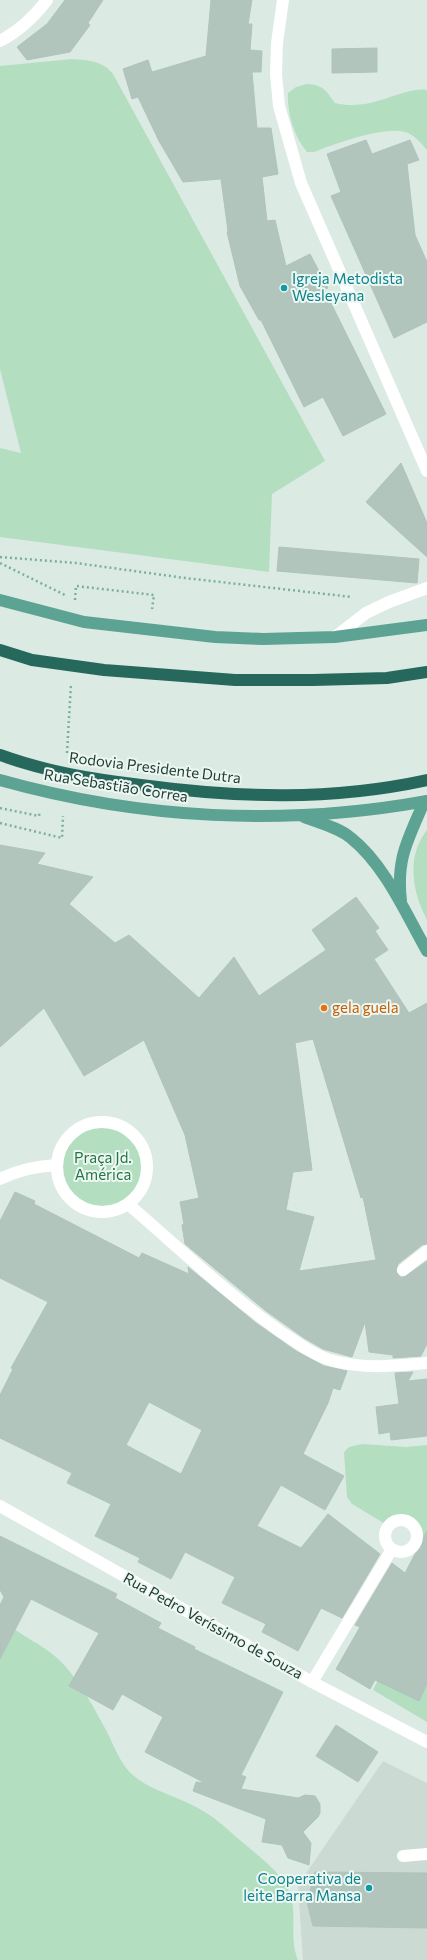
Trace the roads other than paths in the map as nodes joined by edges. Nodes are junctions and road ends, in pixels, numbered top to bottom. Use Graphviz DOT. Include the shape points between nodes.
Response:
graph roads {
  1 [pos="47,0"];
  2 [pos="283,0"];
  3 [pos="0,42"];
  4 [pos="427,471"];
  5 [pos="427,588"];
  6 [pos="0,600"];
  7 [pos="427,625"];
  8 [pos="335,637"];
  9 [pos="0,650"];
  10 [pos="427,672"];
  11 [pos="0,755"];
  12 [pos="0,780"];
  13 [pos="427,780"];
  14 [pos="426,801"];
  15 [pos="301,816"];
  16 [pos="401,904"];
  17 [pos="427,951"];
  18 [pos="57,1165"];
  19 [pos="0,1179"];
  20 [pos="128,1204"];
  21 [pos="427,1251"];
  22 [pos="403,1270"];
  23 [pos="427,1363"];
  24 [pos="0,1506"];
  25 [pos="392,1549"];
  26 [pos="312,1682"];
  27 [pos="427,1742"];
  28 [pos="427,1854"];
  29 [pos="403,1856"];
  1 -- 3 [label="street" via="35,15"];
  2 -- 4 [label="street" via="276,74 280,106 301,184"];
  5 -- 8 [label="street" via="366,613"];
  6 -- 8 [label="main road" via="84,622 160,631 263,639"];
  7 -- 8 [label="main road"];
  9 -- 10 [label="highway" via="32,660 68,665 235,680 387,678"];
  11 -- 13 [label="highway, Rodovia Presidente Dutra" via="34,767 94,779 198,793 263,796 337,794"];
  12 -- 15 [label="main road, Rua Sebastião Correa" via="43,792 154,811 225,816"];
  14 -- 15 [label="main road, Rua Sebastião Correa" via="359,812"];
  14 -- 16 [label="main road" via="407,838 400,863"];
  15 -- 16 [label="main road" via="350,837 374,863"];
  16 -- 17 [label="main road"];
  18 -- 19 [label="street" via="40,1166"];
  18 -- 20 [label="street" via="59,1179 65,1192 74,1202 87,1209 101,1211 115,1210"];
  18 -- 20 [label="street" via="59,1153 65,1142 83,1127 106,1122 129,1131 144,1150 147,1173 137,1196"];
  20 -- 23 [label="street" via="263,1319 311,1353 352,1365 397,1366"];
  21 -- 22 [label="street"];
  24 -- 26 [label="street, Rua Pedro Veríssimo de Souza"];
  25 -- 26 [label="street"];
  26 -- 27 [label="street, Rua Pedro Veríssimo de Souza"];
  28 -- 29 [label="street"];
}
